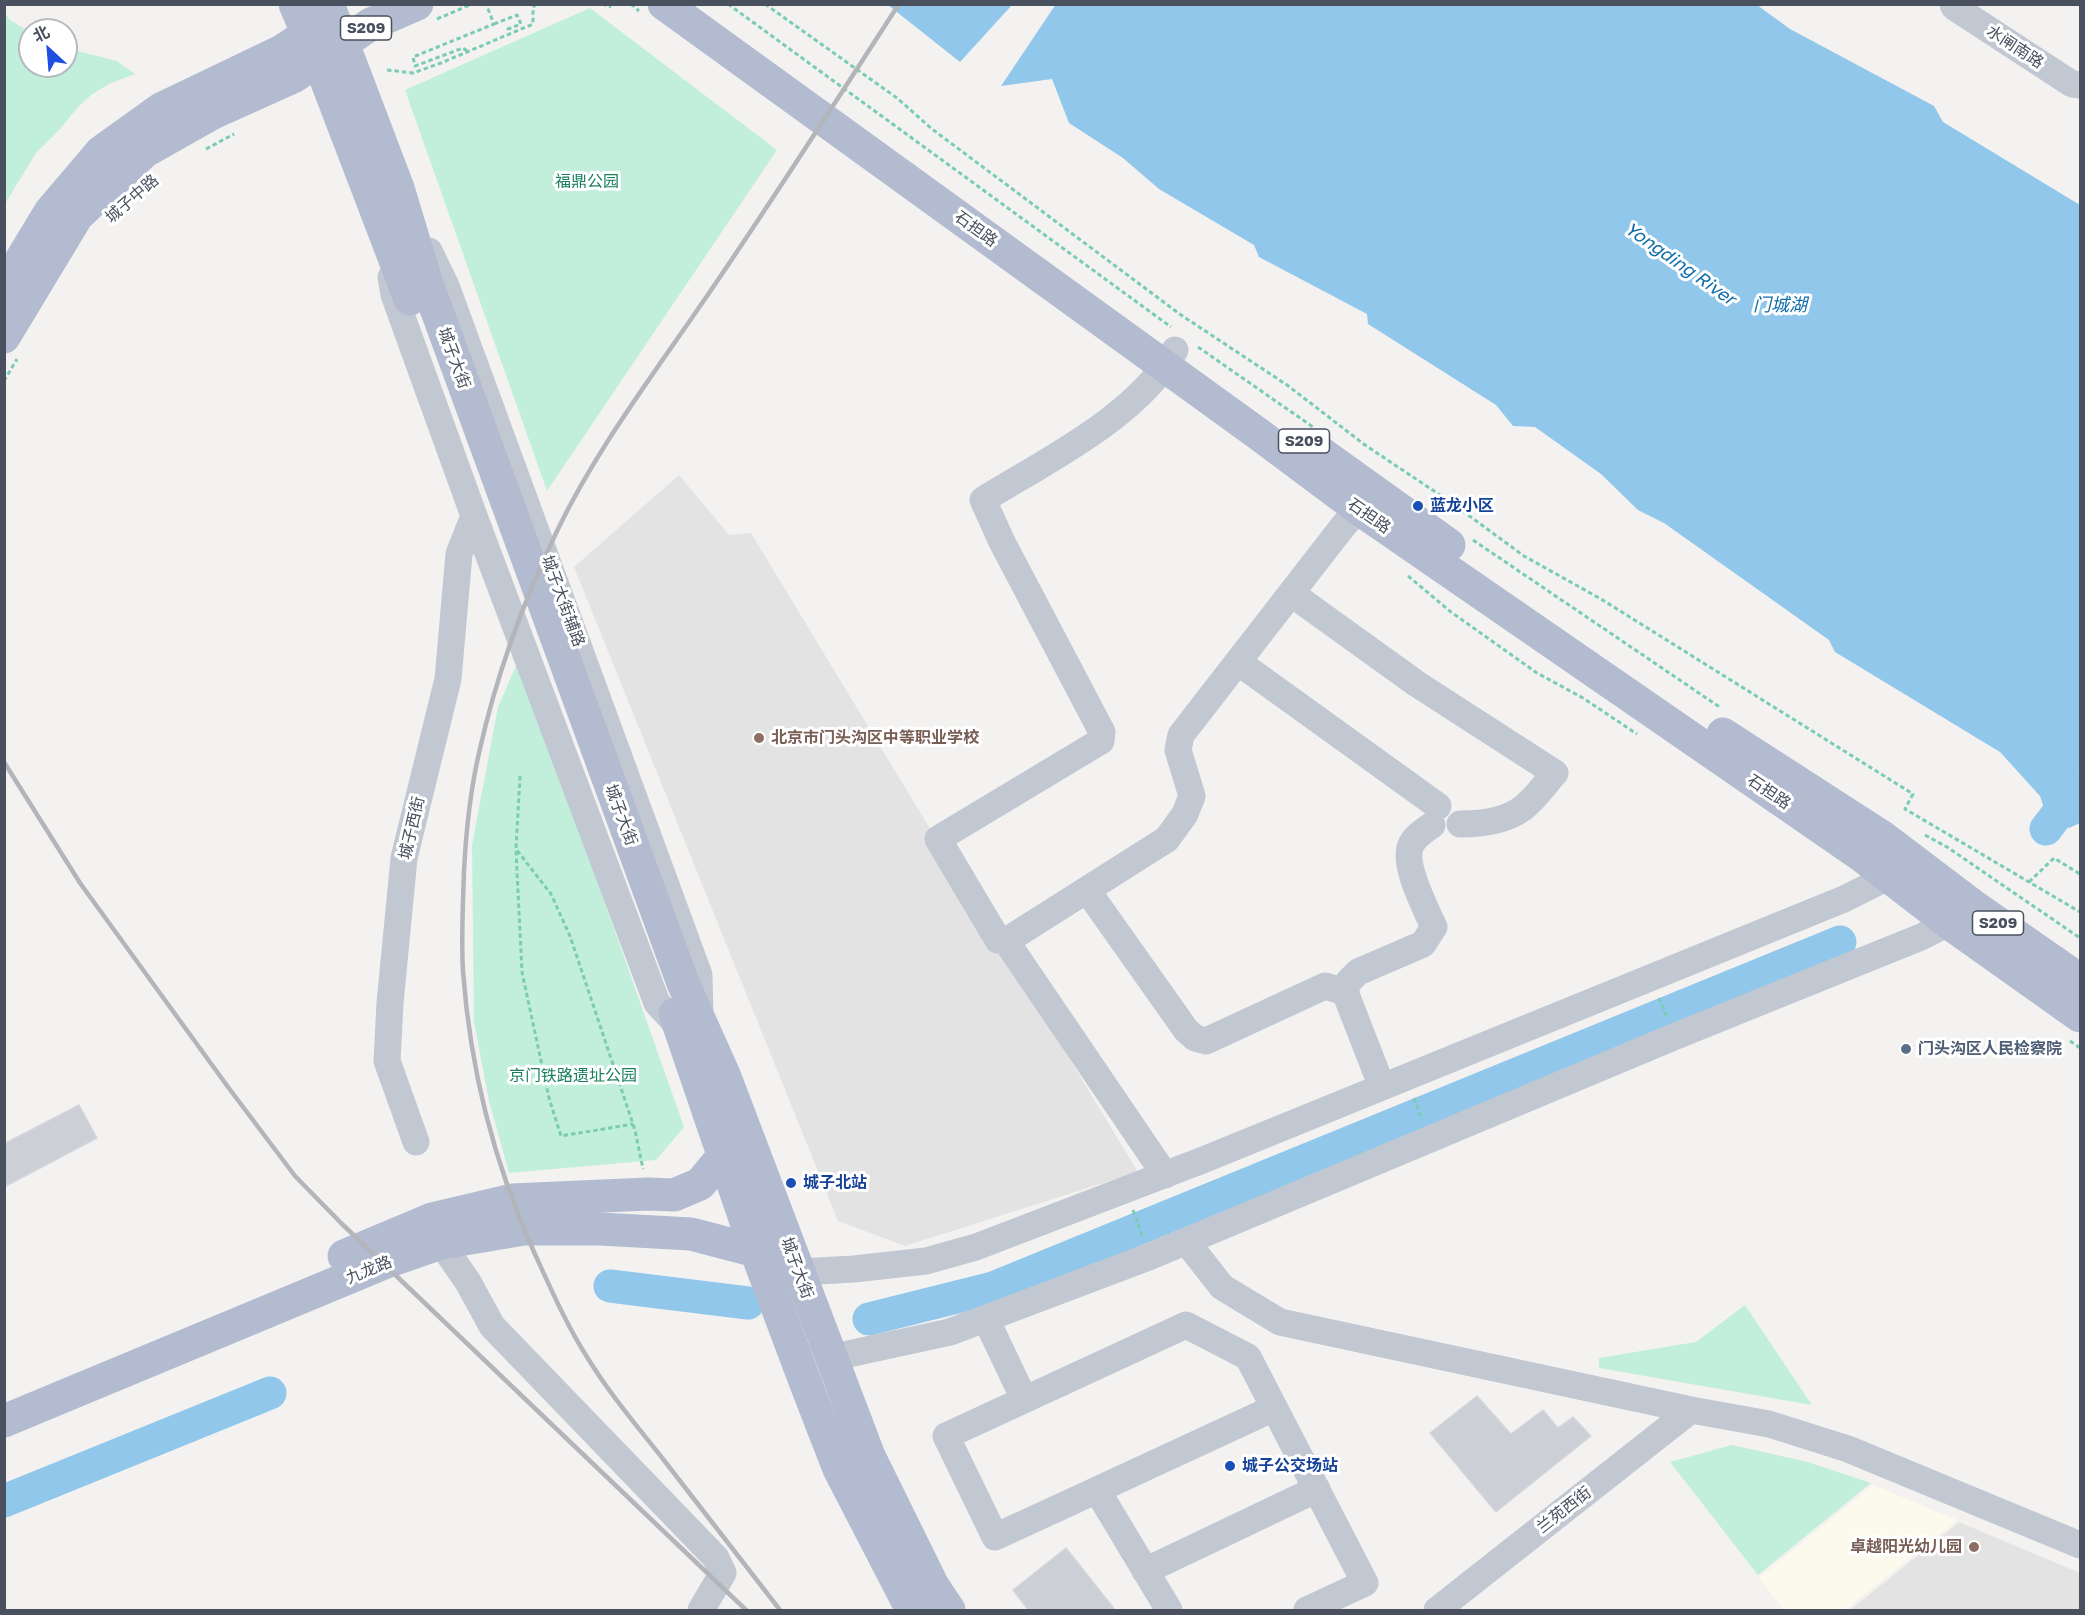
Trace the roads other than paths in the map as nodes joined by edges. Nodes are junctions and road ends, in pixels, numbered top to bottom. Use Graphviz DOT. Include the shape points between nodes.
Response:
graph roads {
  1 [pos="295,4"];
  2 [pos="417,4"];
  3 [pos="664,4"];
  4 [pos="701,4"];
  5 [pos="1953,4"];
  6 [pos="330,27"];
  7 [pos="2080,85"];
  8 [pos="386,194"];
  9 [pos="4,288"];
  10 [pos="13,344"];
  11 [pos="1171,359"];
  12 [pos="1359,509"];
  13 [pos="474,516"];
  14 [pos="1292,594"];
  15 [pos="1238,662"];
  16 [pos="1435,815"];
  17 [pos="1903,870"];
  18 [pos="1087,890"];
  19 [pos="1960,914"];
  20 [pos="1006,941"];
  21 [pos="2080,980"];
  22 [pos="1345,992"];
  23 [pos="2080,1016"];
  24 [pos="691,1026"];
  25 [pos="1393,1082"];
  26 [pos="416,1142"];
  27 [pos="724,1155"];
  28 [pos="1165,1175"];
  29 [pos="1186,1241"];
  30 [pos="441,1244"];
  31 [pos="756,1251"];
  32 [pos="799,1272"];
  33 [pos="986,1318"];
  34 [pos="830,1358"];
  35 [pos="4,1397"];
  36 [pos="1024,1399"];
  37 [pos="1274,1408"];
  38 [pos="1691,1410"];
  39 [pos="4,1421"];
  40 [pos="1097,1490"];
  41 [pos="1317,1490"];
  42 [pos="2080,1545"];
  43 [pos="1145,1570"];
  44 [pos="701,1611"];
  45 [pos="912,1611"];
  46 [pos="949,1611"];
  47 [pos="1169,1611"];
  48 [pos="1307,1611"];
  49 [pos="1437,1611"];
  1 -- 6 [label="main road, 城子大街"];
  2 -- 6 [label="main road, S209" via="371,24"];
  3 -- 11 [label="main road, 石担路 / S209"];
  4 -- 11 [label="main road, 石担路 / S209" via="862,119"];
  5 -- 7 [label="street, 水闸南路" via="2072,84"];
  6 -- 8 [label="main road, 城子大街"];
  6 -- 9 [label="main road" via="161,109 101,152 50,212"];
  6 -- 10 [label="main road, 城子中路" via="293,77 213,113 144,152 77,216"];
  8 -- 13 [label="street" via="394,295"];
  8 -- 24 [label="main road, 城子大街"];
  11 -- 12 [label="main road, 石担路 / S209"];
  11 -- 17 [label="main road, 石担路 / S209" via="1610,660 1881,836"];
  11 -- 20 [label="street" via="1151,384 1108,423 983,500 1102,732 1101,741 938,839 998,940"];
  12 -- 14 [label="street"];
  12 -- 17 [label="main road, 石担路 / S209"];
  13 -- 24 [label="street" via="657,1003"];
  13 -- 26 [label="street, 城子西街" via="459,554 448,679 404,858 390,1003 387,1061"];
  14 -- 15 [label="street"];
  14 -- 16 [label="street" via="1417,684 1555,773 1523,808 1499,820 1460,824 1457,809 1448,804"];
  15 -- 16 [label="street"];
  15 -- 18 [label="street" via="1181,735 1178,750 1192,796 1185,814 1167,839"];
  16 -- 22 [label="street" via="1410,846 1409,861 1434,927 1423,944 1358,972 1348,981"];
  17 -- 19 [label="main road, 石担路 / S209"];
  17 -- 25 [label="street" via="1844,899"];
  18 -- 20 [label="street"];
  18 -- 22 [label="street" via="1195,1038 1206,1041 1325,986"];
  19 -- 21 [label="main road, 石担路 / S209"];
  19 -- 23 [label="main road, 石担路 / S209"];
  19 -- 29 [label="street" via="1921,938"];
  20 -- 28 [label="street"];
  22 -- 25 [label="street"];
  24 -- 27 [label="main road, 城子大街"];
  24 -- 32 [label="main road, 城子大街" via="725,1077"];
  25 -- 28 [label="street"];
  27 -- 31 [label="main road, 城子大街"];
  27 -- 35 [label="main road, 九龙路" via="700,1184 674,1195 512,1200 432,1219"];
  28 -- 32 [label="street" via="976,1247 926,1261"];
  29 -- 33 [label="street"];
  29 -- 38 [label="street" via="1222,1287 1280,1322"];
  30 -- 31 [label="main road, 九龙路" via="524,1229 600,1228 691,1234"];
  30 -- 39 [label="main road, 九龙路" via="384,1263"];
  30 -- 44 [label="street" via="492,1326 717,1558 723,1573"];
  31 -- 45 [label="main road, 城子大街" via="839,1469"];
  32 -- 34 [label="main road, 城子大街"];
  33 -- 34 [label="street" via="950,1332"];
  33 -- 36 [label="street"];
  34 -- 46 [label="main road, 城子大街" via="868,1456"];
  36 -- 37 [label="street" via="1186,1325 1248,1357"];
  36 -- 40 [label="street" via="946,1436 994,1537"];
  37 -- 40 [label="street"];
  37 -- 41 [label="street"];
  38 -- 42 [label="street" via="1769,1424 1848,1449"];
  38 -- 49 [label="street, 兰苑西街"];
  40 -- 43 [label="street"];
  41 -- 43 [label="street"];
  41 -- 48 [label="street" via="1365,1583"];
  43 -- 47 [label="street"];
}
